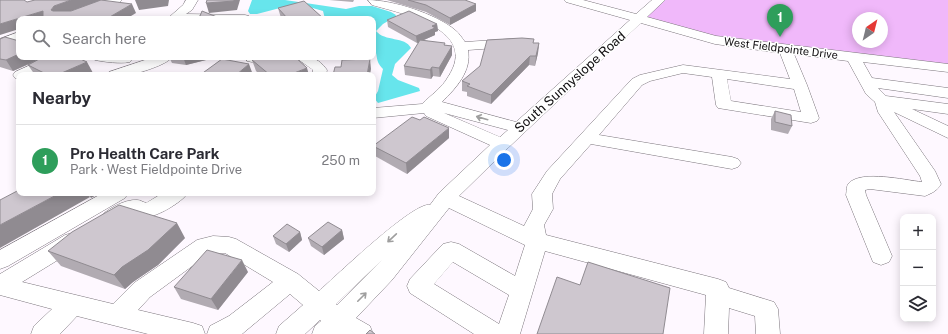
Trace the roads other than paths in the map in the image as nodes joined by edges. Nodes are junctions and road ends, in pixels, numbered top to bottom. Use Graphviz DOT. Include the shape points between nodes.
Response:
graph roads {
  1 [pos="116,0"];
  2 [pos="192,0"];
  3 [pos="374,0"];
  4 [pos="570,0"];
  5 [pos="660,0"];
  6 [pos="72,16"];
  7 [pos="177,16"];
  8 [pos="639,19"];
  9 [pos="16,37"];
  10 [pos="522,42"];
  11 [pos="0,43"];
  12 [pos="461,46"];
  13 [pos="785,49"];
  14 [pos="853,57"];
  15 [pos="52,60"];
  16 [pos="124,60"];
  17 [pos="159,60"];
  18 [pos="307,60"];
  19 [pos="948,68"];
  20 [pos="26,72"];
  21 [pos="115,72"];
  22 [pos="123,72"];
  23 [pos="320,72"];
  24 [pos="719,74"];
  25 [pos="867,82"];
  26 [pos="800,85"];
  27 [pos="948,93"];
  28 [pos="882,100"];
  29 [pos="426,109"];
  30 [pos="948,109"];
  31 [pos="376,113"];
  32 [pos="520,128"];
  33 [pos="948,133"];
  34 [pos="587,138"];
  35 [pos="502,144"];
  36 [pos="732,163"];
  37 [pos="113,196"];
  38 [pos="173,196"];
  39 [pos="446,198"];
  40 [pos="537,241"];
  41 [pos="881,256"];
  42 [pos="0,260"];
  43 [pos="290,281"];
  44 [pos="522,291"];
  45 [pos="717,294"];
  46 [pos="73,304"];
  47 [pos="319,306"];
  48 [pos="118,316"];
  49 [pos="331,327"];
  50 [pos="43,334"];
  51 [pos="194,334"];
  52 [pos="219,334"];
  53 [pos="288,334"];
  54 [pos="361,334"];
  55 [pos="495,334"];
  56 [pos="508,334"];
  57 [pos="716,334"];
  58 [pos="768,334"];
  1 -- 6 [label="street"];
  2 -- 7 [label="street"];
  3 -- 12 [label="street" via="376,3 433,21 453,34"];
  4 -- 8 [label="street, West Fieldpointe Drive"];
  5 -- 8 [label="street, South Sunnyslope Road"];
  8 -- 13 [label="street, West Fieldpointe Drive" via="715,40"];
  8 -- 32 [label="street, South Sunnyslope Road"];
  9 -- 11 [label="street"];
  10 -- 12 [label="street"];
  12 -- 29 [label="street" via="463,59 457,76"];
  13 -- 14 [label="street, West Fieldpointe Drive"];
  13 -- 26 [label="street"];
  14 -- 19 [label="street, West Fieldpointe Drive"];
  14 -- 25 [label="street"];
  15 -- 20 [label="street"];
  16 -- 21 [label="street"];
  17 -- 22 [label="street"];
  18 -- 23 [label="street" via="318,67"];
  24 -- 26 [label="street"];
  24 -- 26 [label="street" via="724,105 811,118"];
  24 -- 34 [label="street" via="683,69 645,78 637,82"];
  25 -- 27 [label="street"];
  25 -- 28 [label="street" via="874,94"];
  28 -- 30 [label="street"];
  28 -- 33 [label="street"];
  28 -- 41 [label="street" via="886,112 929,175 932,184 925,189 868,182 856,187 856,195"];
  29 -- 31 [label="street"];
  32 -- 29 [label="street, one-way" via="449,108 438,106"];
  29 -- 35 [label="street"];
  32 -- 35 [label="street, South Sunnyslope Road"];
  34 -- 36 [label="street"];
  34 -- 40 [label="street" via="553,175 542,194 543,209 534,225"];
  35 -- 39 [label="street, South Sunnyslope Road"];
  37 -- 42 [label="street"];
  38 -- 46 [label="street" via="154,208 129,208 16,274 7,281 5,287"];
  39 -- 40 [label="street"];
  39 -- 47 [label="street, South Sunnyslope Road, one-way" via="400,231"];
  49 -- 39 [label="street, South Sunnyslope Road, one-way" via="384,274"];
  40 -- 44 [label="street"];
  40 -- 45 [label="street" via="718,289"];
  43 -- 47 [label="street"];
  43 -- 48 [label="street" via="229,245 212,243 142,290"];
  43 -- 52 [label="street" via="238,324"];
  44 -- 55 [label="street" via="451,250 418,286"];
  44 -- 56 [label="street"];
  45 -- 57 [label="street"];
  45 -- 58 [label="street" via="766,309"];
  46 -- 48 [label="street"];
  46 -- 50 [label="street"];
  47 -- 49 [label="street"];
  47 -- 53 [label="street, South Sunnyslope Road"];
  48 -- 51 [label="street"];
  49 -- 54 [label="street"];
}
